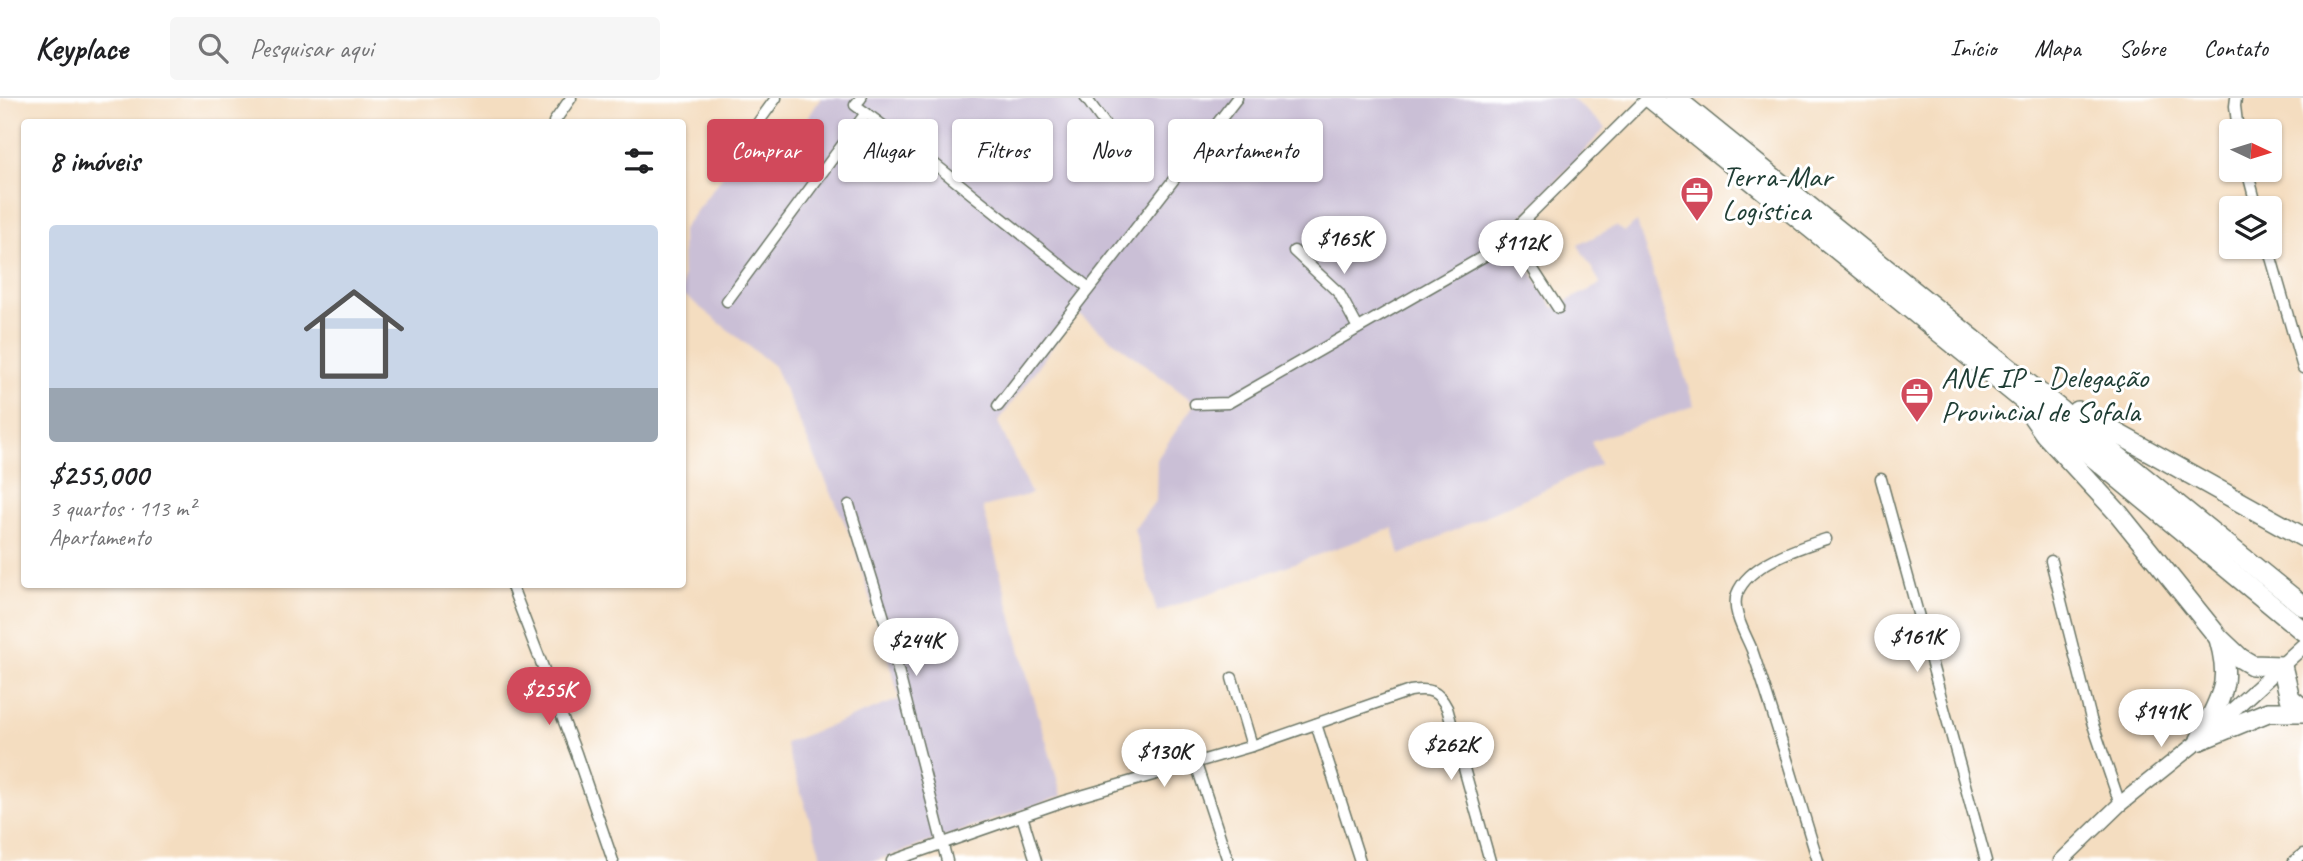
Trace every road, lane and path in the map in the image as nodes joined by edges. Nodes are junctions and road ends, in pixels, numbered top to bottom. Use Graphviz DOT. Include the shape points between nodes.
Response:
graph roads {
  1 [pos="571,98"];
  2 [pos="776,98"];
  3 [pos="861,98"];
  4 [pos="1086,98"];
  5 [pos="1237,98"];
  6 [pos="1648,98"];
  7 [pos="1675,98"];
  8 [pos="2236,98"];
  9 [pos="866,113"];
  10 [pos="556,119"];
  11 [pos="761,119"];
  12 [pos="1101,119"];
  13 [pos="2237,119"];
  14 [pos="1511,235"];
  15 [pos="1294,251"];
  16 [pos="2271,259"];
  17 [pos="1089,288"];
  18 [pos="727,301"];
  19 [pos="1558,308"];
  20 [pos="1358,328"];
  21 [pos="2303,368"];
  22 [pos="2047,397"];
  23 [pos="2022,401"];
  24 [pos="1195,404"];
  25 [pos="998,406"];
  26 [pos="1881,479"];
  27 [pos="849,505"];
  28 [pos="2303,537"];
  29 [pos="1826,539"];
  30 [pos="2051,561"];
  31 [pos="513,588"];
  32 [pos="2303,606"];
  33 [pos="2303,631"];
  34 [pos="2219,638"];
  35 [pos="2303,646"];
  36 [pos="2283,664"];
  37 [pos="1233,678"];
  38 [pos="2303,711"];
  39 [pos="1316,724"];
  40 [pos="2200,740"];
  41 [pos="1252,746"];
  42 [pos="1196,764"];
  43 [pos="2120,804"];
  44 [pos="1022,816"];
  45 [pos="942,844"];
  46 [pos="2303,854"];
  47 [pos="613,861"];
  48 [pos="892,861"];
  49 [pos="947,861"];
  50 [pos="1036,861"];
  51 [pos="1227,861"];
  52 [pos="1360,861"];
  53 [pos="1490,861"];
  54 [pos="1818,861"];
  55 [pos="1986,861"];
  56 [pos="2061,861"];
  57 [pos="2294,861"];
  1 -- 10 [label="street"];
  2 -- 11 [label="street"];
  3 -- 9 [label="street" via="855,105"];
  4 -- 12 [label="street"];
  5 -- 17 [label="street"];
  6 -- 14 [label="street"];
  6 -- 23 [label="highway"];
  7 -- 22 [label="highway"];
  8 -- 13 [label="street"];
  9 -- 17 [label="street"];
  9 -- 18 [label="street"];
  14 -- 19 [label="street"];
  14 -- 20 [label="street" via="1493,251"];
  15 -- 20 [label="street" via="1339,293"];
  16 -- 21 [label="street"];
  17 -- 25 [label="street"];
  20 -- 24 [label="street" via="1228,404"];
  22 -- 28 [label="highway" via="2091,417"];
  22 -- 32 [label="highway"];
  23 -- 33 [label="highway"];
  23 -- 34 [label="highway"];
  26 -- 55 [label="street"];
  27 -- 45 [label="street" via="888,631"];
  29 -- 54 [label="street" via="1756,569 1736,597"];
  30 -- 43 [label="street" via="2091,719"];
  31 -- 47 [label="street"];
  34 -- 36 [label="highway" via="2252,665"];
  34 -- 40 [label="highway" via="2226,664 2225,683"];
  35 -- 36 [label="main road"];
  36 -- 38 [label="highway" via="2290,698"];
  36 -- 40 [label="main road"];
  37 -- 41 [label="street"];
  38 -- 40 [label="highway" via="2268,712"];
  39 -- 41 [label="street"];
  39 -- 52 [label="street"];
  39 -- 53 [label="street" via="1410,691 1433,690 1447,708"];
  40 -- 43 [label="main road"];
  41 -- 42 [label="street"];
  42 -- 44 [label="street"];
  42 -- 51 [label="street"];
  43 -- 56 [label="main road"];
  44 -- 45 [label="street"];
  44 -- 50 [label="street"];
  45 -- 48 [label="street"];
  45 -- 49 [label="street"];
  46 -- 57 [label="street"];
}
